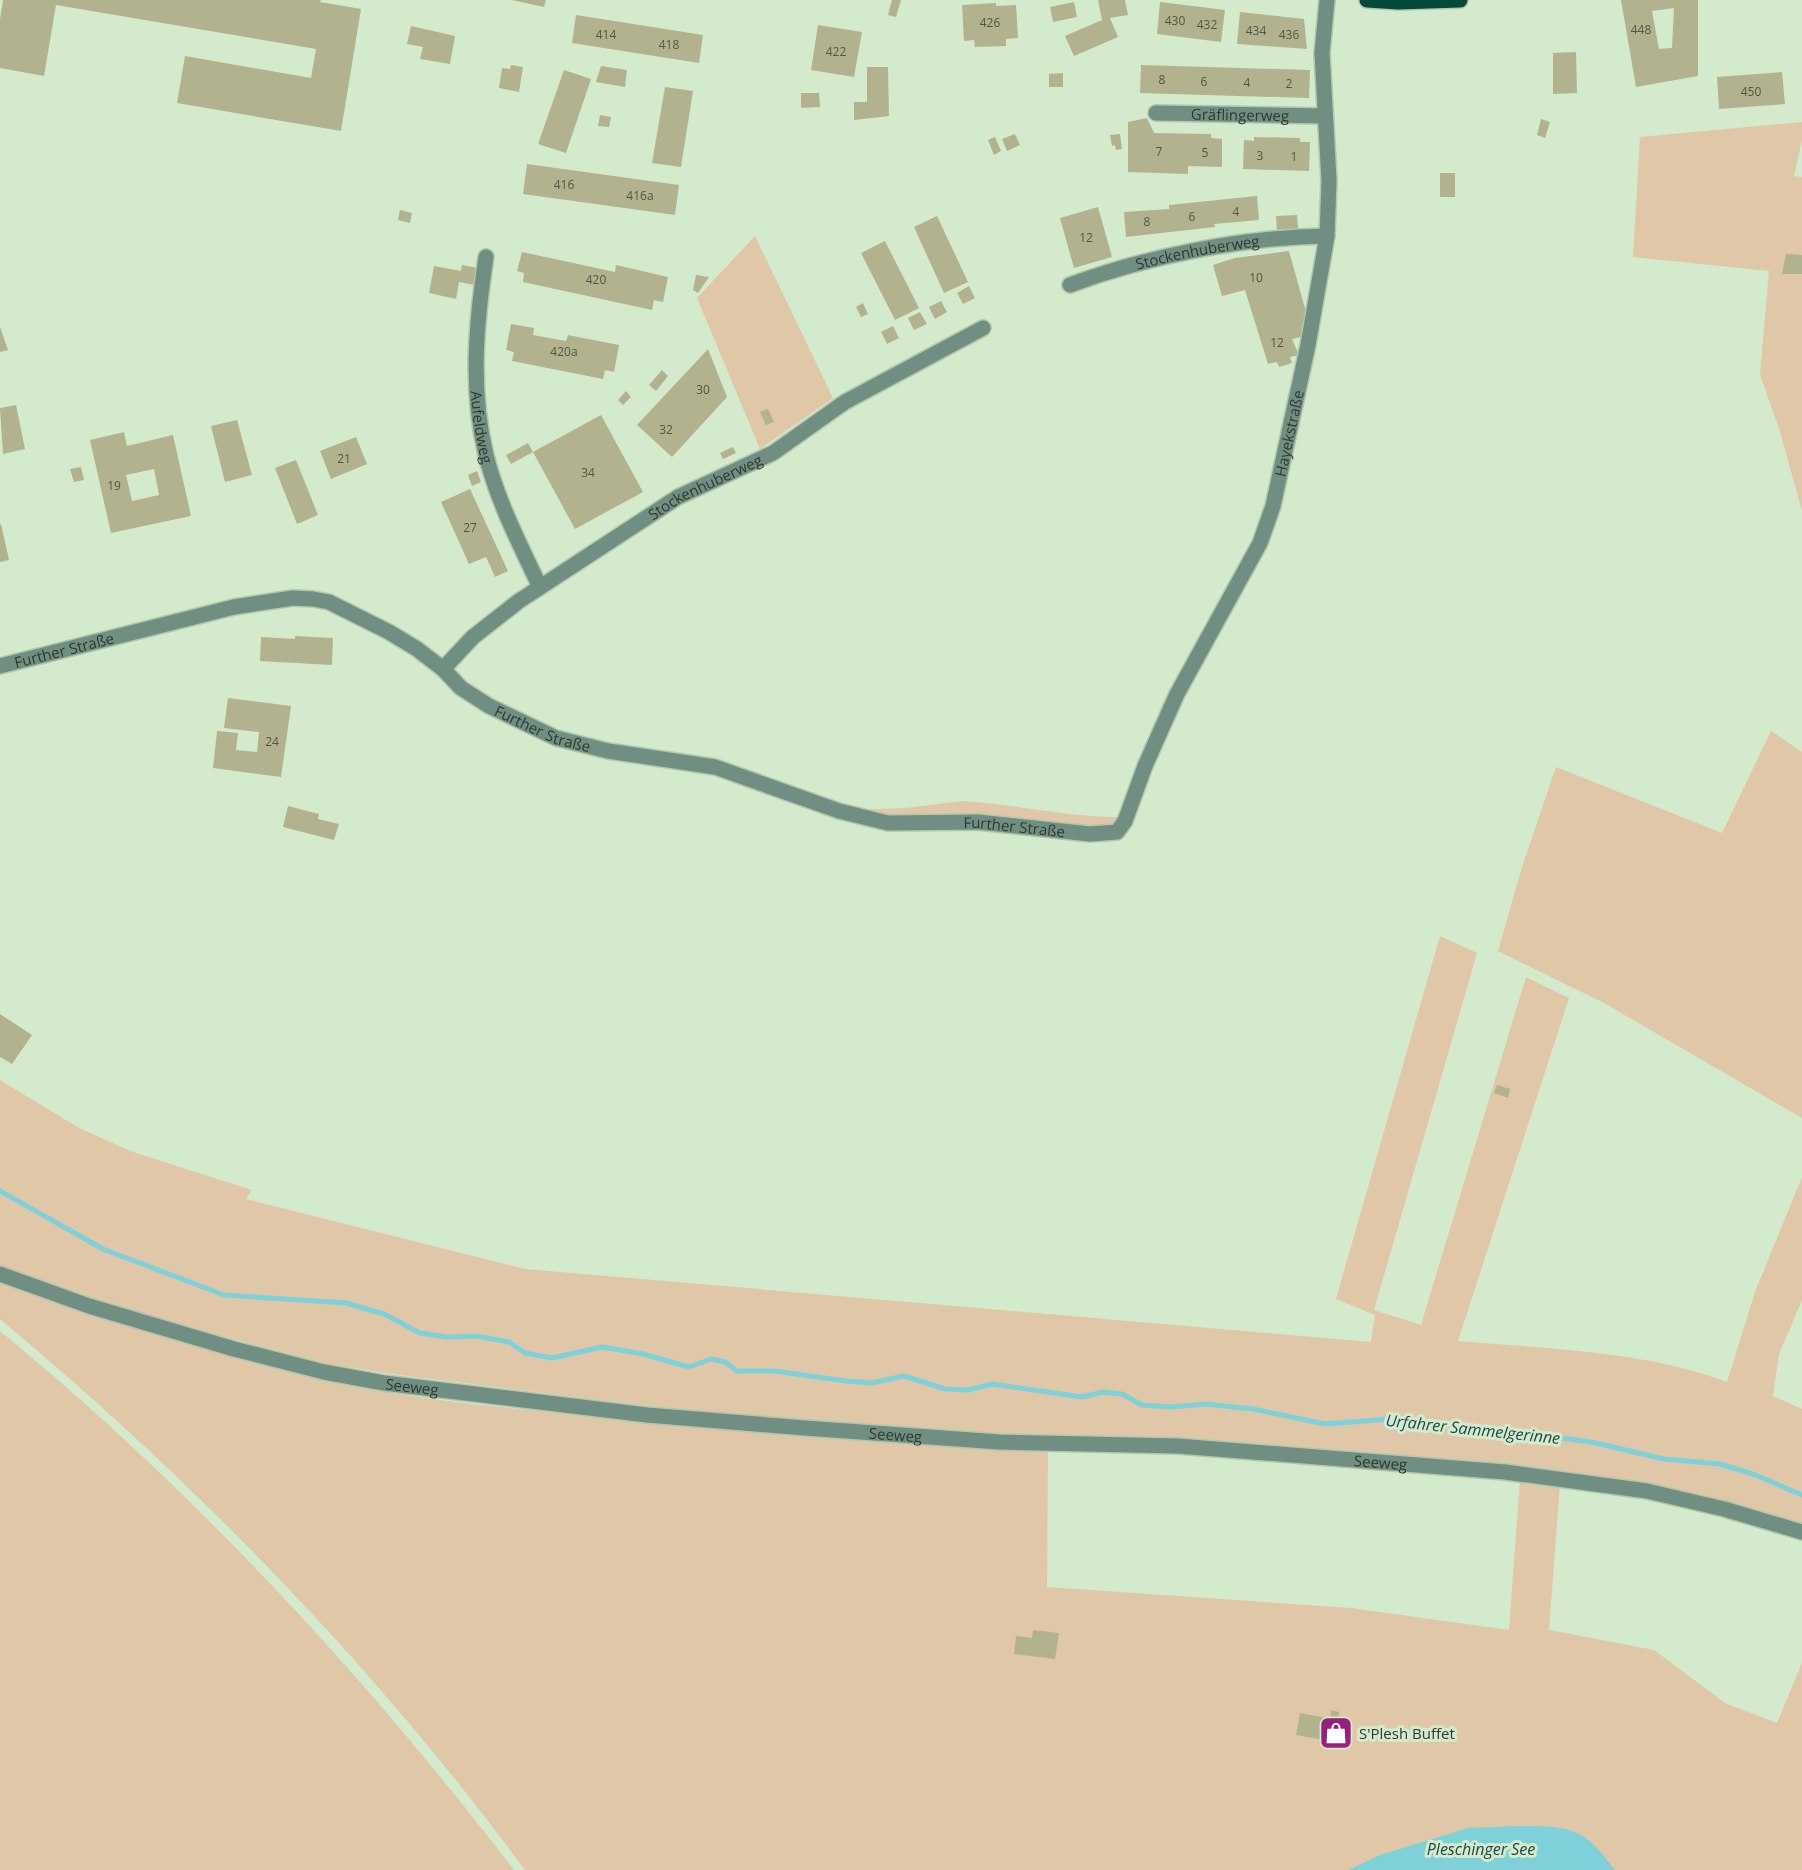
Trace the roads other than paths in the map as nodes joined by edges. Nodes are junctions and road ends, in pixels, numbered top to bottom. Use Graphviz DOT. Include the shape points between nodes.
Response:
graph roads {
  1 [pos="1327,0"];
  2 [pos="1367,0"];
  3 [pos="1460,0"];
  4 [pos="1156,112"];
  5 [pos="1325,116"];
  6 [pos="1327,236"];
  7 [pos="486,258"];
  8 [pos="1070,285"];
  9 [pos="983,328"];
  10 [pos="540,587"];
  11 [pos="0,666"];
  12 [pos="443,669"];
  13 [pos="1116,832"];
  14 [pos="0,1274"];
  15 [pos="1802,1532"];
  1 -- 5 [label="street, Hayekstraße" via="1322,53"];
  2 -- 3 [label="main road"];
  4 -- 5 [label="street, Gräflingerweg"];
  5 -- 6 [label="street, Hayekstraße"];
  6 -- 8 [label="street, Stockenhuberweg" via="1178,254"];
  6 -- 13 [label="street, Hayekstraße" via="1295,412 1266,527 1177,694 1128,813"];
  7 -- 10 [label="street, Aufeldweg" via="475,354 482,430 494,481"];
  9 -- 10 [label="street, Stockenhuberweg" via="845,402 773,453 678,497"];
  10 -- 12 [label="street, Stockenhuberweg" via="473,637"];
  11 -- 12 [label="street, Further Straße" via="222,610 293,598 329,602 357,614"];
  12 -- 13 [label="street, Further Straße" via="461,688 489,706 556,738 608,751 715,767 866,819 888,823 978,822 1090,834"];
  14 -- 15 [label="street, Seeweg" via="55,1295 234,1349 384,1383 647,1415 805,1428 999,1442 1222,1448 1517,1473 1647,1491"];
}
